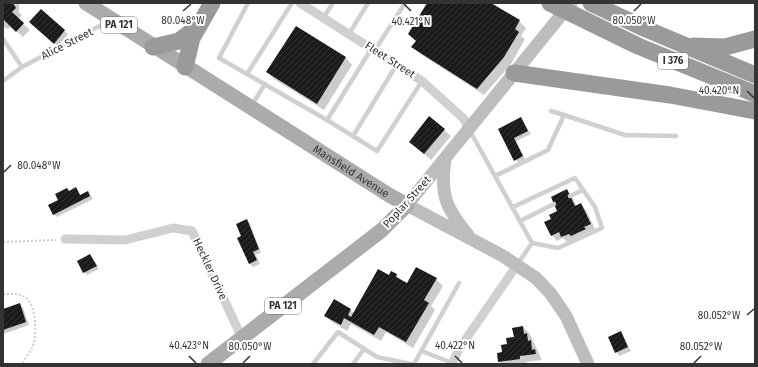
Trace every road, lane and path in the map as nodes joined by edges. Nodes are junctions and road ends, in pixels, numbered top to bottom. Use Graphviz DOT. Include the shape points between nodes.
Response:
graph roads {
  1 [pos="86,3"];
  2 [pos="212,3"];
  3 [pos="248,3"];
  4 [pos="292,3"];
  5 [pos="300,3"];
  6 [pos="333,3"];
  7 [pos="368,3"];
  8 [pos="405,3"];
  9 [pos="550,3"];
  10 [pos="571,3"];
  11 [pos="597,6"];
  12 [pos="323,18"];
  13 [pos="110,20"];
  14 [pos="198,26"];
  15 [pos="349,34"];
  16 [pos="3,39"];
  17 [pos="755,39"];
  18 [pos="675,42"];
  19 [pos="153,47"];
  20 [pos="374,49"];
  21 [pos="397,64"];
  22 [pos="22,67"];
  23 [pos="185,67"];
  24 [pos="514,73"];
  25 [pos="247,74"];
  26 [pos="755,75"];
  27 [pos="3,81"];
  28 [pos="422,81"];
  29 [pos="265,84"];
  30 [pos="755,94"];
  31 [pos="250,108"];
  32 [pos="551,111"];
  33 [pos="755,111"];
  34 [pos="564,115"];
  35 [pos="328,120"];
  36 [pos="469,129"];
  37 [pos="353,136"];
  38 [pos="676,136"];
  39 [pos="445,159"];
  40 [pos="495,176"];
  41 [pos="583,190"];
  42 [pos="570,196"];
  43 [pos="554,204"];
  44 [pos="407,205"];
  45 [pos="513,207"];
  46 [pos="520,220"];
  47 [pos="65,239"];
  48 [pos="472,239"];
  49 [pos="3,242"];
  50 [pos="532,243"];
  51 [pos="517,264"];
  52 [pos="459,283"];
  53 [pos="3,294"];
  54 [pos="242,338"];
  55 [pos="364,349"];
  56 [pos="422,351"];
  57 [pos="22,364"];
  58 [pos="208,364"];
  59 [pos="313,364"];
  60 [pos="353,364"];
  61 [pos="411,364"];
  62 [pos="414,364"];
  63 [pos="452,364"];
  64 [pos="588,364"];
  1 -- 13 [label="main road, Mansfield Avenue / PA 121"];
  2 -- 14 [label="highway"];
  3 -- 25 [label="lane" via="219,58"];
  4 -- 25 [label="lane"];
  5 -- 12 [label="street, Fleet Street"];
  6 -- 12 [label="lane"];
  7 -- 15 [label="lane"];
  8 -- 20 [label="lane"];
  9 -- 30 [label="highway, I 376" via="686,66"];
  10 -- 24 [label="main road, Poplar Street"];
  11 -- 18 [label="highway, I 376"];
  12 -- 15 [label="street, Fleet Street"];
  13 -- 19 [label="main road, Mansfield Avenue / PA 121"];
  13 -- 22 [label="lane, Alice Street"];
  14 -- 19 [label="highway" via="179,41"];
  14 -- 23 [label="highway" via="190,44"];
  15 -- 20 [label="street, Fleet Street"];
  16 -- 22 [label="lane"];
  17 -- 18 [label="highway" via="737,45 711,47"];
  18 -- 26 [label="highway, I 376"];
  19 -- 23 [label="main road, Mansfield Avenue / PA 121"];
  20 -- 21 [label="street, Fleet Street"];
  20 -- 35 [label="lane"];
  21 -- 28 [label="street, Fleet Street"];
  21 -- 37 [label="lane"];
  22 -- 27 [label="lane, Alice Street"];
  23 -- 31 [label="main road, Mansfield Avenue / PA 121"];
  24 -- 33 [label="highway" via="670,95"];
  24 -- 36 [label="main road, Poplar Street"];
  25 -- 29 [label="lane"];
  28 -- 36 [label="street, Fleet Street" via="464,119"];
  28 -- 37 [label="lane" via="377,151"];
  29 -- 31 [label="lane"];
  29 -- 35 [label="lane"];
  31 -- 44 [label="main road, Mansfield Avenue / PA 121"];
  32 -- 34 [label="lane"];
  34 -- 38 [label="lane" via="625,136"];
  34 -- 40 [label="lane" via="548,150"];
  35 -- 37 [label="lane"];
  36 -- 39 [label="main road, Poplar Street"];
  36 -- 40 [label="lane"];
  39 -- 44 [label="main road, Poplar Street"];
  39 -- 48 [label="main road" via="442,186 447,206"];
  40 -- 45 [label="lane"];
  41 -- 42 [label="lane"];
  41 -- 45 [label="lane" via="575,178"];
  41 -- 50 [label="lane" via="595,207 602,228 558,248"];
  43 -- 46 [label="lane"];
  44 -- 48 [label="main road, Mansfield Avenue"];
  44 -- 54 [label="main road, Poplar Street / PA 121" via="382,230"];
  45 -- 46 [label="lane"];
  46 -- 50 [label="lane"];
  47 -- 49 [label="path"];
  47 -- 54 [label="street, Heckler Drive" via="125,240 173,228 192,231"];
  48 -- 51 [label="main road, Mansfield Avenue"];
  50 -- 51 [label="lane"];
  51 -- 63 [label="street" via="459,349"];
  51 -- 64 [label="main road, Mansfield Avenue" via="540,282 554,298 566,316"];
  52 -- 56 [label="lane"];
  53 -- 57 [label="path" via="24,296 31,303 36,325 33,346"];
  54 -- 58 [label="main road, Poplar Street / PA 121"];
  55 -- 59 [label="lane" via="338,332"];
  55 -- 60 [label="lane"];
  55 -- 61 [label="lane" via="377,357"];
  56 -- 62 [label="lane"];
  56 -- 63 [label="lane"];
}
